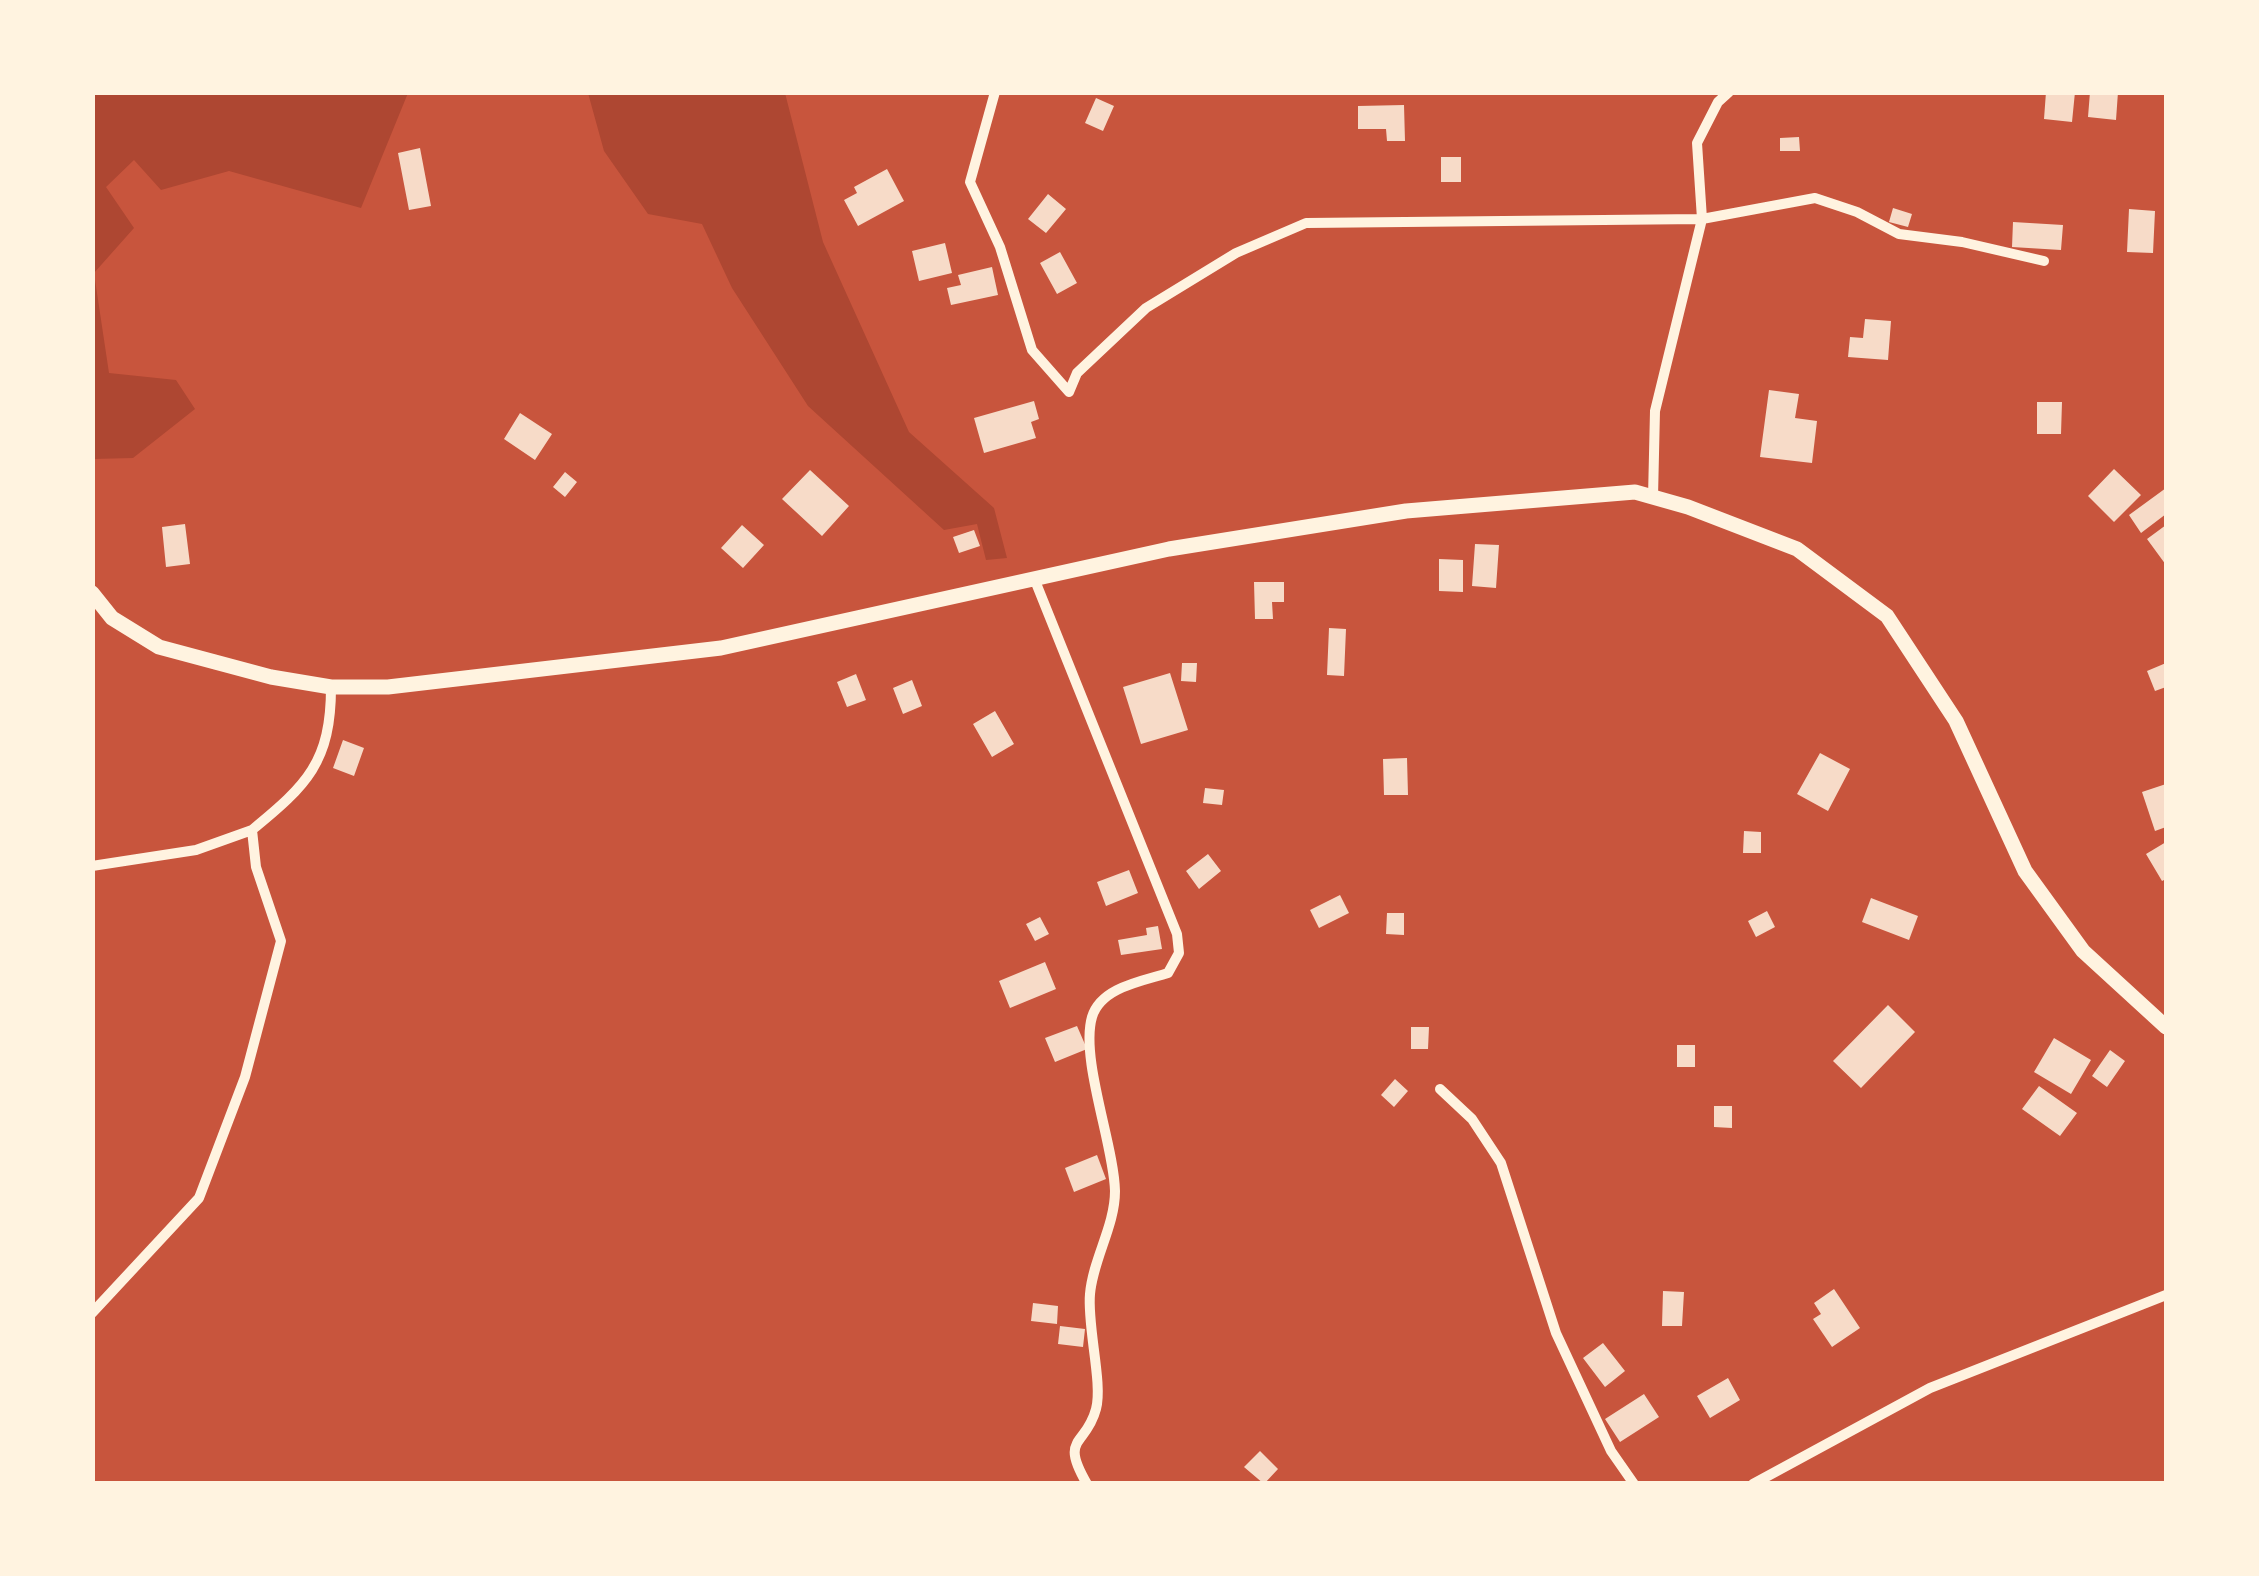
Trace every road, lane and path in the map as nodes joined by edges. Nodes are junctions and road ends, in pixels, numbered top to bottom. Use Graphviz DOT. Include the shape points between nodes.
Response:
graph roads {
  1 [pos="995,92"];
  2 [pos="1730,92"];
  3 [pos="1702,219"];
  4 [pos="2044,262"];
  5 [pos="1652,497"];
  6 [pos="1034,578"];
  7 [pos="92,593"];
  8 [pos="331,687"];
  9 [pos="252,830"];
  10 [pos="92,866"];
  11 [pos="2166,1027"];
  12 [pos="1440,1090"];
  13 [pos="2166,1295"];
  14 [pos="92,1313"];
  15 [pos="1087,1484"];
  16 [pos="1634,1484"];
  17 [pos="1752,1484"];
  1 -- 3 [label="street" via="970,182 1000,248 1032,350 1069,392 1077,372 1146,308 1236,253 1306,223"];
  2 -- 3 [label="street" via="1697,143"];
  3 -- 4 [label="street" via="1815,198 1900,234"];
  3 -- 5 [label="street" via="1654,410"];
  5 -- 6 [label="street" via="1635,492 1406,511"];
  5 -- 11 [label="street" via="1797,549 1887,616 1956,722 2026,871 2083,951"];
  6 -- 8 [label="street" via="721,648 388,687"];
  6 -- 15 [label="street" via="1155,873 1179,954 1168,973 1116,990 1092,1015 1115,1190 1090,1296 1096,1408 1073,1454"];
  7 -- 8 [label="street" via="112,618 158,647"];
  8 -- 9 [label="street" via="320,761 296,794"];
  9 -- 10 [label="street" via="196,850"];
  9 -- 14 [label="street" via="256,867 281,940 245,1077 199,1198"];
  12 -- 16 [label="street" via="1472,1119 1501,1162 1556,1333 1611,1451"];
  13 -- 17 [label="street" via="1930,1388"];
}
